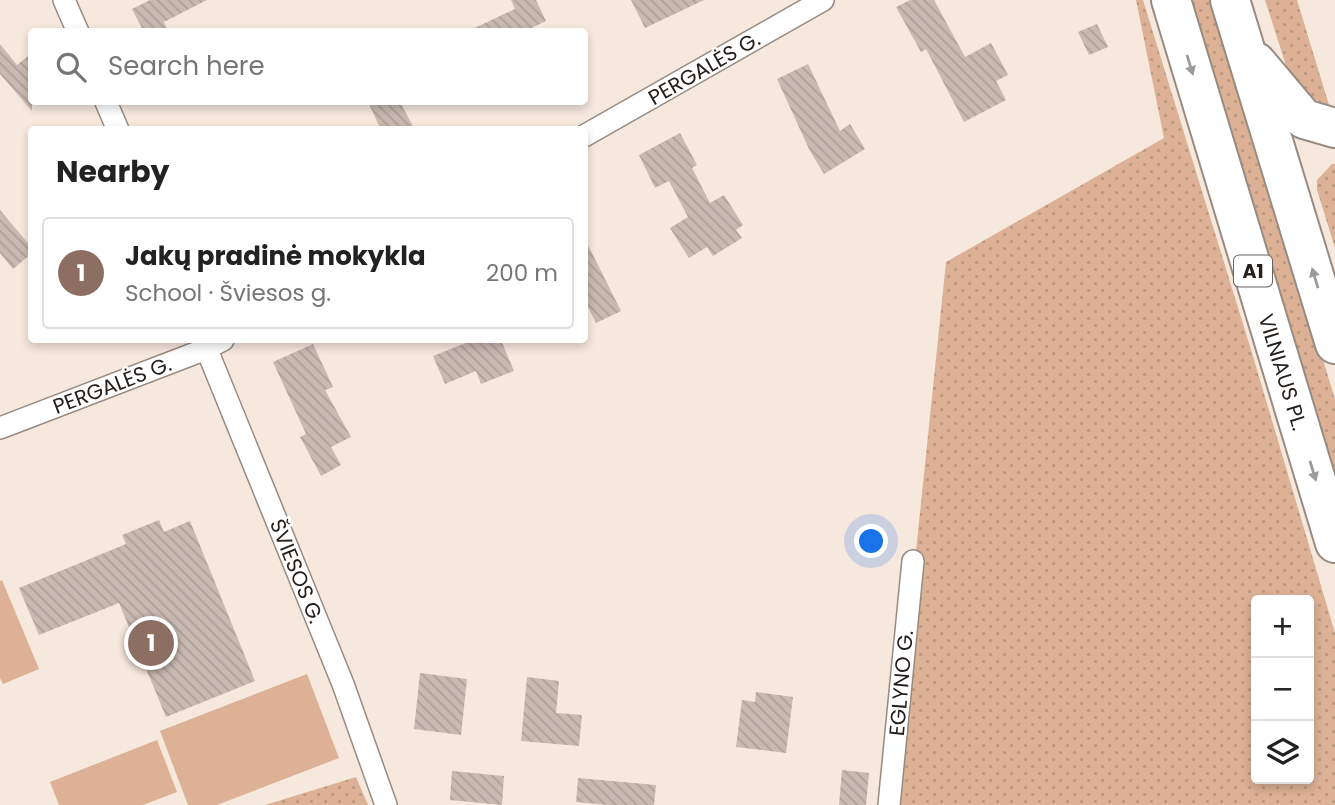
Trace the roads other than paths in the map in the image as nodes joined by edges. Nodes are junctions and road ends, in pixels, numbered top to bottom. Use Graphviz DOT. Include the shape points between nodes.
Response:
graph roads {
  1 [pos="64,0"];
  2 [pos="823,0"];
  3 [pos="1171,0"];
  4 [pos="1230,0"];
  5 [pos="76,28"];
  6 [pos="1245,50"];
  7 [pos="107,105"];
  8 [pos="116,126"];
  9 [pos="1335,128"];
  10 [pos="588,134"];
  11 [pos="210,343"];
  12 [pos="1335,344"];
  13 [pos="6,420"];
  14 [pos="1335,543"];
  15 [pos="913,561"];
  16 [pos="386,805"];
  17 [pos="889,805"];
  1 -- 5 [label="street"];
  2 -- 10 [label="street, PERGALĖS G."];
  3 -- 14 [label="highway, VILNIAUS PL. / A1, one-way"];
  4 -- 6 [label="highway"];
  6 -- 9 [label="highway" via="1304,119"];
  12 -- 6 [label="highway, one-way"];
  7 -- 8 [label="street"];
  11 -- 13 [label="street, PERGALĖS G."];
  11 -- 16 [label="street, ŠVIESOS G."];
  15 -- 17 [label="street, EGLYNO G."];
}
